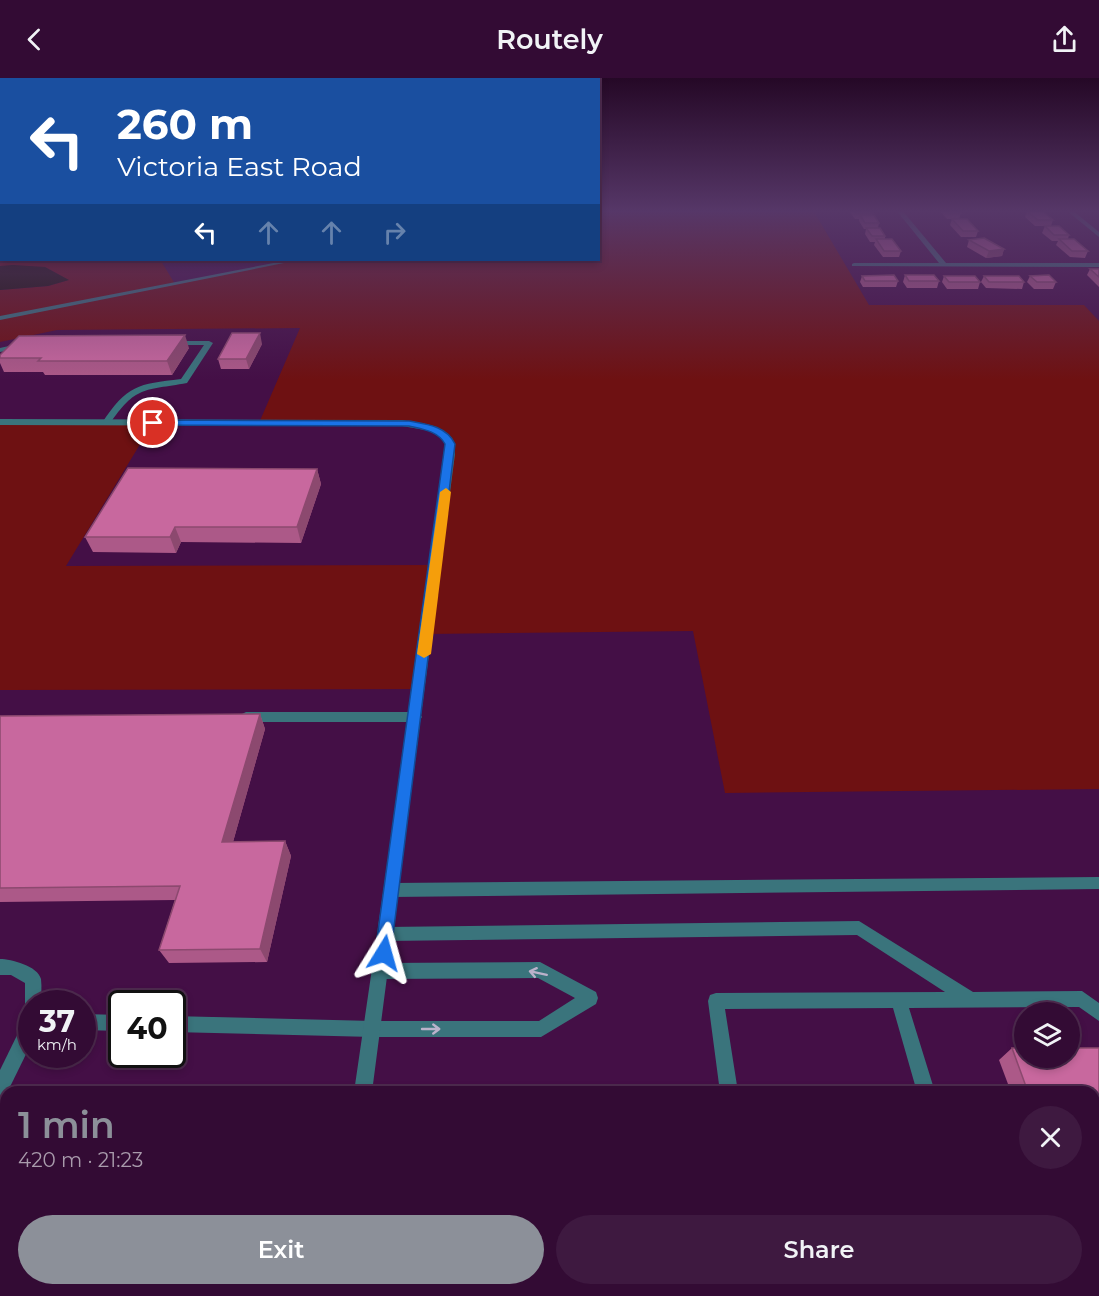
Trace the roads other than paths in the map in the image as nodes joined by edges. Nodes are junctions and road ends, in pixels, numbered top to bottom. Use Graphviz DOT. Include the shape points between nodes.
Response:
graph roads {
  1 [pos="261,267"];
  2 [pos="0,318"];
  3 [pos="163,343"];
  4 [pos="36,344"];
  5 [pos="0,350"];
  6 [pos="0,422"];
  7 [pos="106,423"];
  8 [pos="237,717"];
  9 [pos="416,717"];
  10 [pos="1099,883"];
  11 [pos="392,890"];
  12 [pos="386,934"];
  13 [pos="0,967"];
  14 [pos="381,971"];
  15 [pos="33,990"];
  16 [pos="899,1000"];
  17 [pos="972,1000"];
  18 [pos="1099,1013"];
  19 [pos="186,1024"];
  20 [pos="373,1029"];
  21 [pos="18,1052"];
  22 [pos="1,1086"];
  23 [pos="364,1086"];
  24 [pos="728,1086"];
  25 [pos="924,1086"];
  1 -- 2 [label="street"];
  3 -- 7 [label="street" via="208,343 184,381 146,386 123,396"];
  4 -- 5 [label="street"];
  6 -- 7 [label="street"];
  7 -- 9 [label="street" via="409,423 434,429 448,438 451,454"];
  8 -- 9 [label="street"];
  9 -- 11 [label="street"];
  10 -- 11 [label="street"];
  11 -- 12 [label="street"];
  12 -- 14 [label="street"];
  12 -- 17 [label="street" via="859,928"];
  13 -- 15 [label="street" via="13,967 33,979"];
  14 -- 20 [label="street"];
  20 -- 14 [label="street, one-way" via="541,1029 590,998 540,970"];
  16 -- 17 [label="street"];
  16 -- 24 [label="street" via="716,1001"];
  16 -- 25 [label="street"];
  17 -- 18 [label="street" via="1082,999"];
  19 -- 20 [label="street"];
  20 -- 23 [label="street"];
  21 -- 22 [label="street"];
}
